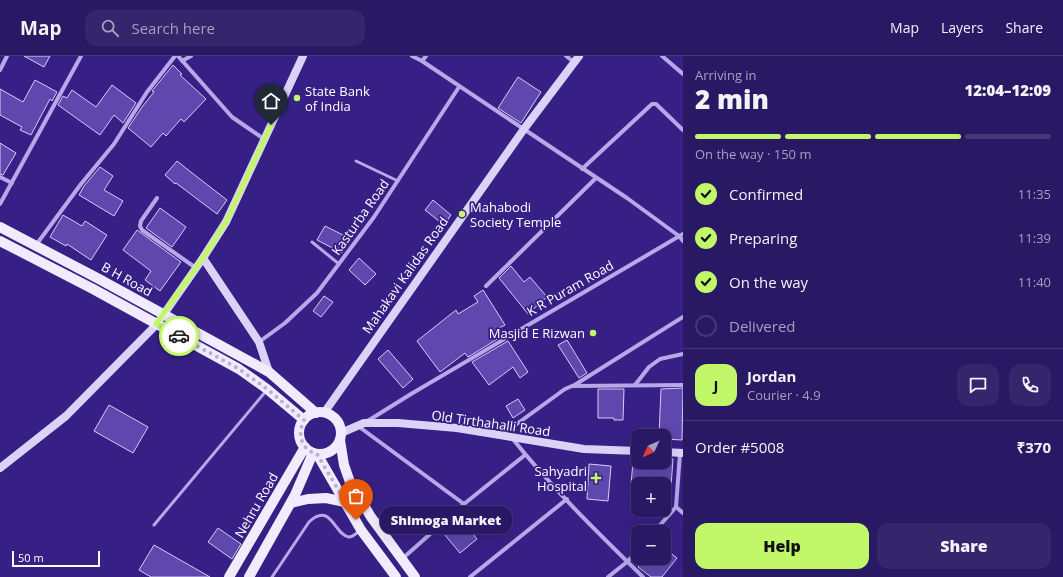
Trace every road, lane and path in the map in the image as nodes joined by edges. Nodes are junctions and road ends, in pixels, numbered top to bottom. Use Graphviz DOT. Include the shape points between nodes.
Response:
graph roads {
  1 [pos="7,56"];
  2 [pos="81,56"];
  3 [pos="177,56"];
  4 [pos="191,56"];
  5 [pos="302,56"];
  6 [pos="412,56"];
  7 [pos="426,56"];
  8 [pos="566,56"];
  9 [pos="662,56"];
  10 [pos="576,59"];
  11 [pos="182,61"];
  12 [pos="422,62"];
  13 [pos="0,70"];
  14 [pos="683,74"];
  15 [pos="459,87"];
  16 [pos="524,129"];
  17 [pos="683,130"];
  18 [pos="264,139"];
  19 [pos="356,160"];
  20 [pos="582,169"];
  21 [pos="0,177"];
  22 [pos="596,178"];
  23 [pos="398,181"];
  24 [pos="12,183"];
  25 [pos="157,198"];
  26 [pos="0,204"];
  27 [pos="0,227"];
  28 [pos="681,235"];
  29 [pos="0,241"];
  30 [pos="683,241"];
  31 [pos="312,242"];
  32 [pos="36,245"];
  33 [pos="203,258"];
  34 [pos="339,264"];
  35 [pos="196,268"];
  36 [pos="486,286"];
  37 [pos="163,314"];
  38 [pos="683,317"];
  39 [pos="156,324"];
  40 [pos="259,342"];
  41 [pos="683,354"];
  42 [pos="269,372"];
  43 [pos="635,385"];
  44 [pos="572,386"];
  45 [pos="683,386"];
  46 [pos="267,389"];
  47 [pos="320,413"];
  48 [pos="304,420"];
  49 [pos="361,424"];
  50 [pos="501,436"];
  51 [pos="341,437"];
  52 [pos="511,437"];
  53 [pos="312,451"];
  54 [pos="631,451"];
  55 [pos="671,452"];
  56 [pos="681,453"];
  57 [pos="525,455"];
  58 [pos="0,468"];
  59 [pos="567,500"];
  60 [pos="345,502"];
  61 [pos="291,503"];
  62 [pos="464,504"];
  63 [pos="676,507"];
  64 [pos="683,512"];
  65 [pos="154,525"];
  66 [pos="660,525"];
  67 [pos="361,530"];
  68 [pos="631,558"];
  69 [pos="402,560"];
  70 [pos="627,562"];
  71 [pos="229,577"];
  72 [pos="249,577"];
  73 [pos="272,577"];
  74 [pos="396,577"];
  75 [pos="415,577"];
  76 [pos="470,577"];
  77 [pos="608,577"];
  78 [pos="643,577"];
  1 -- 13 [label="street"];
  2 -- 24 [label="street"];
  3 -- 11 [label="street"];
  3 -- 32 [label="street" via="147,92 114,144"];
  4 -- 11 [label="street"];
  5 -- 18 [label="street"];
  6 -- 12 [label="street"];
  7 -- 12 [label="street"];
  8 -- 10 [label="street"];
  9 -- 14 [label="street"];
  10 -- 16 [label="street, Mahakavi Kalidas Road"];
  11 -- 18 [label="street" via="232,117"];
  12 -- 15 [label="street"];
  15 -- 16 [label="street"];
  15 -- 23 [label="street, Kasturba Road"];
  16 -- 20 [label="street"];
  16 -- 47 [label="street, Mahakavi Kalidas Road"];
  17 -- 20 [label="street" via="656,104 652,104"];
  18 -- 33 [label="street" via="226,222"];
  19 -- 23 [label="lane"];
  20 -- 22 [label="street"];
  21 -- 24 [label="street"];
  22 -- 28 [label="street"];
  22 -- 36 [label="street"];
  23 -- 34 [label="street, Kasturba Road"];
  24 -- 26 [label="street"];
  25 -- 35 [label="street" via="141,221 142,230"];
  27 -- 32 [label="main road, B H Road"];
  28 -- 30 [label="street"];
  28 -- 49 [label="street, K R Puram Road"];
  29 -- 39 [label="main road"];
  31 -- 34 [label="lane"];
  32 -- 37 [label="main road, B H Road"];
  33 -- 35 [label="street"];
  33 -- 40 [label="street"];
  34 -- 40 [label="street, Kasturba Road" via="317,293 285,323"];
  35 -- 37 [label="street"];
  37 -- 39 [label="street"];
  37 -- 42 [label="main road, B H Road"];
  38 -- 44 [label="street"];
  39 -- 46 [label="main road" via="239,369"];
  39 -- 58 [label="street" via="66,416"];
  40 -- 42 [label="street"];
  41 -- 43 [label="street" via="660,359 649,367"];
  42 -- 47 [label="main road, B H Road"];
  43 -- 44 [label="street"];
  43 -- 45 [label="street"];
  44 -- 50 [label="street"];
  46 -- 48 [label="main road"];
  46 -- 65 [label="lane"];
  47 -- 48 [label="main road" via="309,415"];
  47 -- 51 [label="main road" via="336,419"];
  48 -- 53 [label="main road" via="300,427 301,441"];
  49 -- 50 [label="street, Old Tirthahalli Road" via="398,422 457,428"];
  49 -- 51 [label="street, Old Tirthahalli Road"];
  49 -- 62 [label="street"];
  50 -- 52 [label="street, Old Tirthahalli Road"];
  51 -- 53 [label="main road" via="331,451 324,454"];
  51 -- 69 [label="main road" via="344,465 350,482 371,518"];
  52 -- 54 [label="street, Old Tirthahalli Road" via="584,449"];
  52 -- 57 [label="street"];
  53 -- 60 [label="main road"];
  53 -- 61 [label="main road"];
  53 -- 71 [label="main road, Nehru Road"];
  55 -- 56 [label="street"];
  56 -- 63 [label="street"];
  57 -- 59 [label="street"];
  57 -- 62 [label="street"];
  59 -- 70 [label="street"];
  59 -- 76 [label="street"];
  60 -- 61 [label="main road" via="326,498"];
  60 -- 67 [label="main road"];
  61 -- 72 [label="main road"];
  62 -- 69 [label="street"];
  63 -- 64 [label="street"];
  63 -- 66 [label="street"];
  67 -- 73 [label="lane" via="348,537 327,516 314,517"];
  67 -- 74 [label="main road"];
  68 -- 70 [label="street"];
  69 -- 75 [label="main road"];
  70 -- 77 [label="street"];
  70 -- 78 [label="street"];
}
